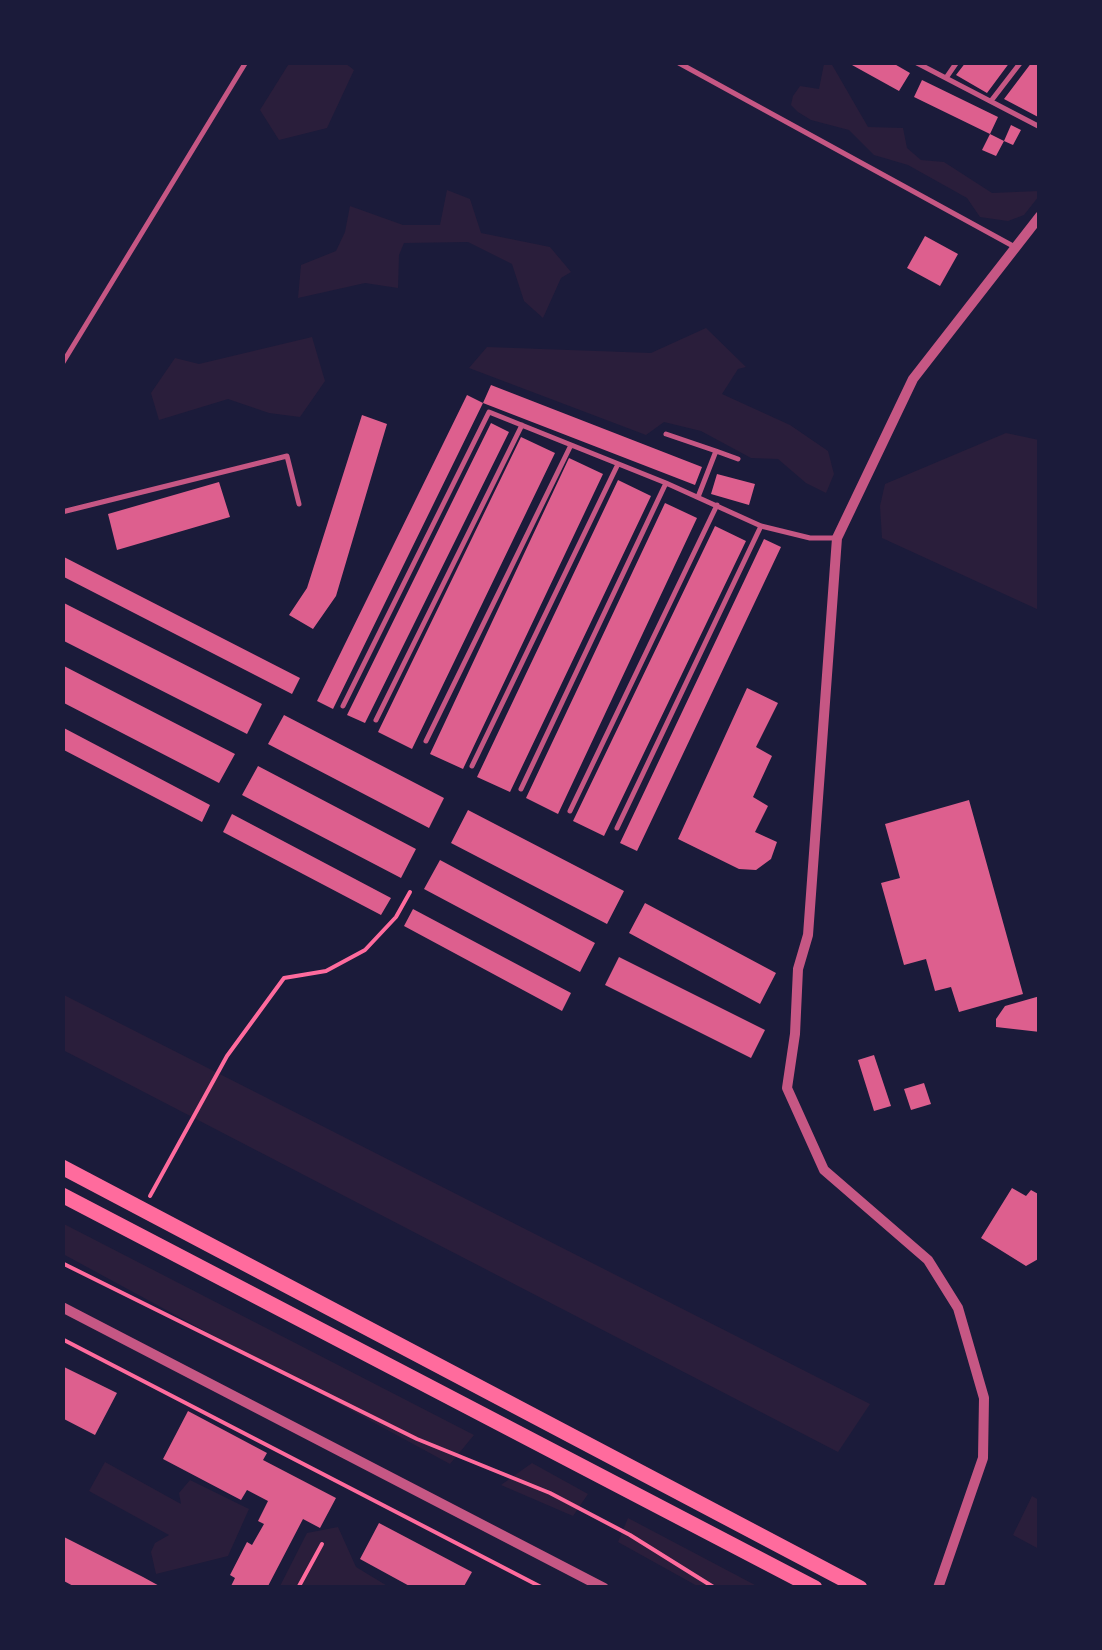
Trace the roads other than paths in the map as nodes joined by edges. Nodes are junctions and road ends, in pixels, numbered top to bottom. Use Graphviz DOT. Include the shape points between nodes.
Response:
graph roads {
  1 [pos="246,62"];
  2 [pos="677,62"];
  3 [pos="915,62"];
  4 [pos="957,62"];
  5 [pos="1021,62"];
  6 [pos="946,78"];
  7 [pos="990,101"];
  8 [pos="1040,126"];
  9 [pos="1040,216"];
  10 [pos="1013,246"];
  11 [pos="62,364"];
  12 [pos="522,425"];
  13 [pos="666,434"];
  14 [pos="571,445"];
  15 [pos="716,451"];
  16 [pos="738,459"];
  17 [pos="618,464"];
  18 [pos="666,483"];
  19 [pos="698,497"];
  20 [pos="299,504"];
  21 [pos="717,505"];
  22 [pos="62,512"];
  23 [pos="761,526"];
  24 [pos="837,538"];
  25 [pos="343,706"];
  26 [pos="376,720"];
  27 [pos="426,741"];
  28 [pos="472,766"];
  29 [pos="521,789"];
  30 [pos="570,810"];
  31 [pos="617,828"];
  32 [pos="62,1167"];
  33 [pos="62,1195"];
  34 [pos="62,1306"];
  35 [pos="604,1588"];
  36 [pos="815,1588"];
  37 [pos="860,1588"];
  38 [pos="938,1588"];
  1 -- 11 [label="lane"];
  2 -- 10 [label="lane"];
  3 -- 6 [label="lane"];
  4 -- 6 [label="lane"];
  5 -- 7 [label="lane"];
  6 -- 7 [label="lane"];
  7 -- 8 [label="lane"];
  9 -- 10 [label="street"];
  10 -- 24 [label="street" via="913,378"];
  12 -- 14 [label="lane"];
  12 -- 25 [label="lane" via="489,412"];
  12 -- 26 [label="lane"];
  13 -- 15 [label="lane"];
  14 -- 17 [label="lane"];
  14 -- 27 [label="lane"];
  15 -- 16 [label="lane"];
  15 -- 19 [label="lane"];
  17 -- 18 [label="lane"];
  17 -- 28 [label="lane"];
  18 -- 19 [label="lane"];
  18 -- 29 [label="lane"];
  19 -- 21 [label="lane"];
  20 -- 22 [label="lane" via="287,456"];
  21 -- 23 [label="lane"];
  21 -- 30 [label="lane"];
  23 -- 24 [label="lane"];
  23 -- 31 [label="lane"];
  24 -- 38 [label="street" via="808,935 798,970 787,1088 824,1170 928,1260 958,1308 984,1398 984,1458"];
  32 -- 37 [label="highway"];
  33 -- 36 [label="highway"];
  34 -- 35 [label="street"];
}
